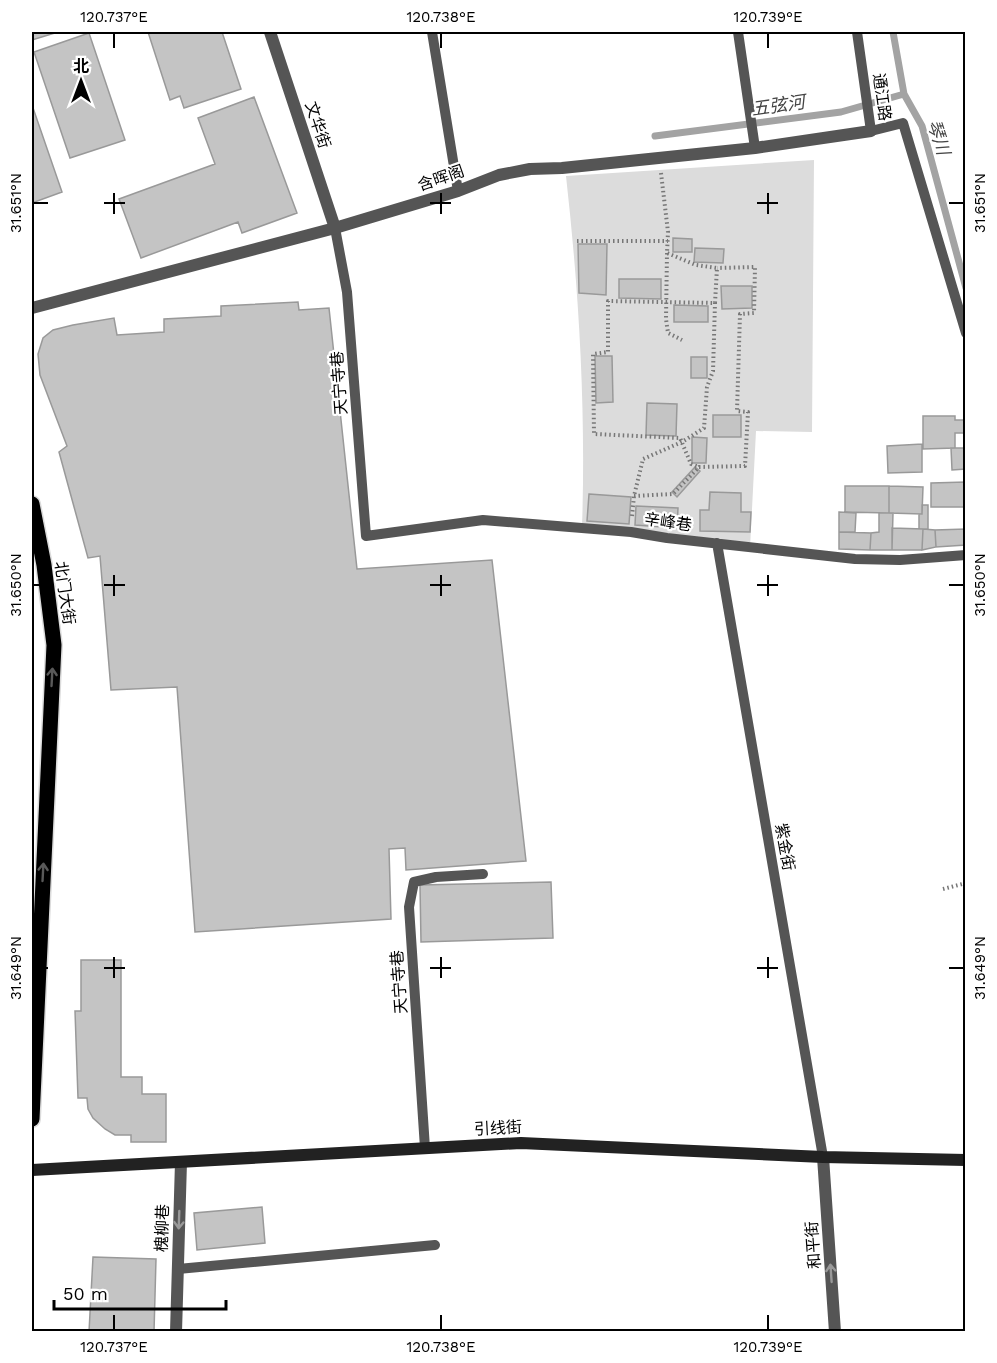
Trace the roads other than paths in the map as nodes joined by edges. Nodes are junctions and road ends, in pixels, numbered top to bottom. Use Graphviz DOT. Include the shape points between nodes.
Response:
graph roads {
  1 [pos="270,32"];
  2 [pos="432,32"];
  3 [pos="738,32"];
  4 [pos="857,32"];
  5 [pos="872,131"];
  6 [pos="755,148"];
  7 [pos="458,191"];
  8 [pos="335,228"];
  9 [pos="32,308"];
  10 [pos="966,333"];
  11 [pos="32,504"];
  12 [pos="366,536"];
  13 [pos="717,543"];
  14 [pos="966,555"];
  15 [pos="483,874"];
  16 [pos="32,1119"];
  17 [pos="425,1148"];
  18 [pos="824,1157"];
  19 [pos="966,1160"];
  20 [pos="181,1162"];
  21 [pos="32,1170"];
  22 [pos="435,1245"];
  23 [pos="177,1269"];
  24 [pos="176,1332"];
  25 [pos="835,1332"];
  1 -- 8 [label="street, 文华街"];
  2 -- 7 [label="lane"];
  3 -- 6 [label="lane"];
  4 -- 5 [label="lane, 通江路"];
  5 -- 6 [label="street, 含晖阁"];
  5 -- 10 [label="lane, 通江路" via="903,123"];
  6 -- 7 [label="street, 含晖阁" via="530,169 499,175"];
  7 -- 8 [label="street, 含晖阁"];
  8 -- 9 [label="street, 含晖阁"];
  8 -- 12 [label="lane, 天宁寺巷" via="347,291"];
  16 -- 11 [label="main road, 北门大街, one-way" via="54,645"];
  12 -- 13 [label="lane, 辛峰巷" via="483,520 631,531"];
  13 -- 14 [label="lane, 辛峰巷" via="855,559"];
  13 -- 18 [label="lane, 紫金街"];
  15 -- 17 [label="lane, 天宁寺巷" via="414,882 409,907"];
  17 -- 18 [label="street, 引线街" via="521,1143"];
  17 -- 20 [label="street, 引线街"];
  18 -- 19 [label="street, 引线街"];
  25 -- 18 [label="street, 和平街, one-way"];
  20 -- 21 [label="street, 引线街"];
  20 -- 23 [label="street, 槐柳巷, one-way"];
  22 -- 23 [label="lane"];
  23 -- 24 [label="street, 槐柳巷"];
}
